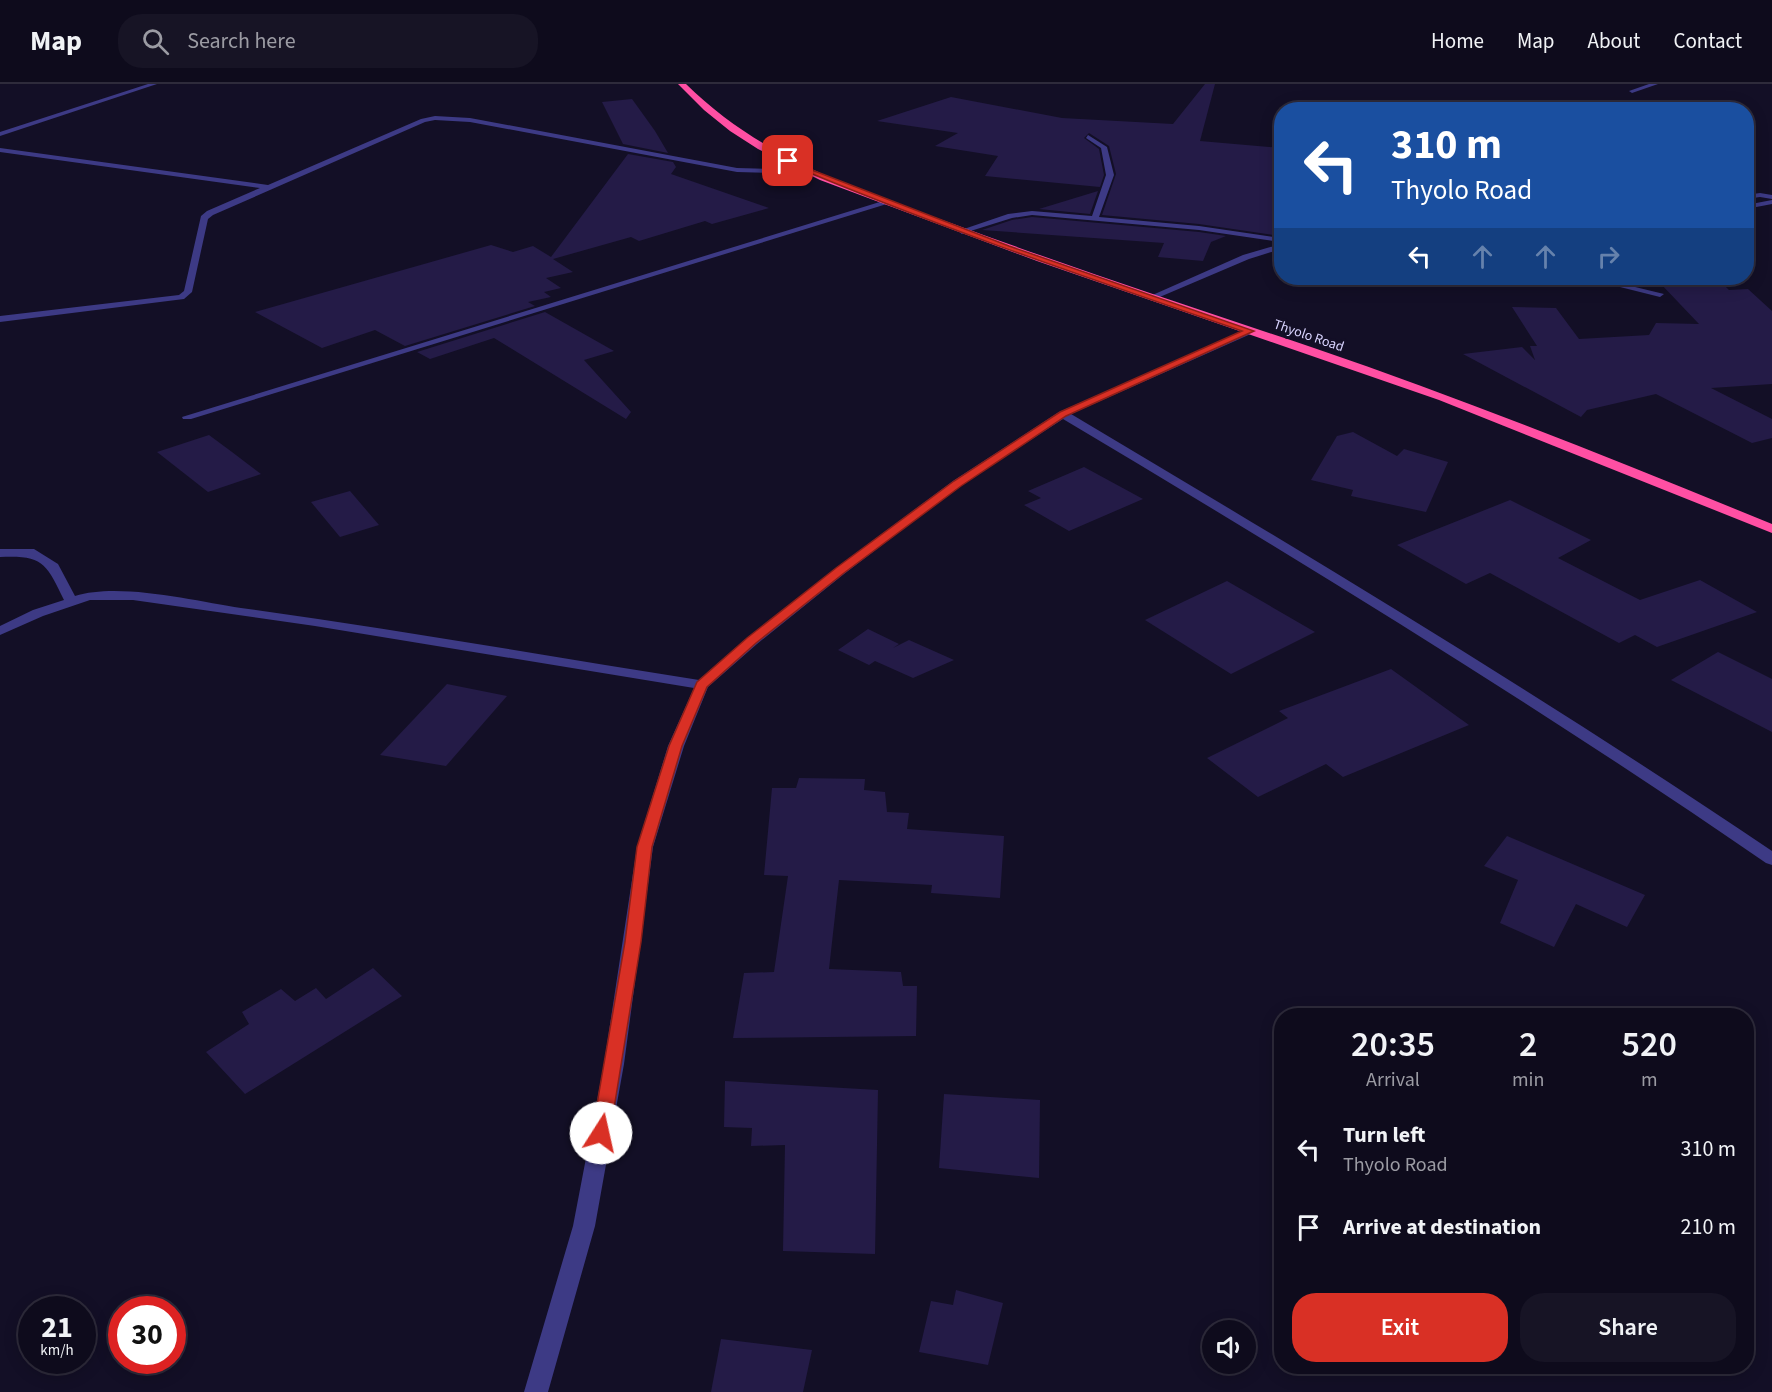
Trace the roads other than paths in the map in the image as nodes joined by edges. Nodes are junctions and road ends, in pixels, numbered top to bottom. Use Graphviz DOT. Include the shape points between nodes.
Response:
graph roads {
  1 [pos="154,84"];
  2 [pos="682,84"];
  3 [pos="1655,84"];
  4 [pos="1632,92"];
  5 [pos="0,134"];
  6 [pos="1089,137"];
  7 [pos="0,150"];
  8 [pos="801,168"];
  9 [pos="266,187"];
  10 [pos="1754,196"];
  11 [pos="1772,197"];
  12 [pos="1772,202"];
  13 [pos="886,203"];
  14 [pos="1754,205"];
  15 [pos="1095,218"];
  16 [pos="964,232"];
  17 [pos="1274,239"];
  18 [pos="1274,248"];
  19 [pos="1620,285"];
  20 [pos="1660,294"];
  21 [pos="1152,297"];
  22 [pos="0,319"];
  23 [pos="1250,331"];
  24 [pos="1063,414"];
  25 [pos="187,417"];
  26 [pos="1772,529"];
  27 [pos="0,553"];
  28 [pos="71,601"];
  29 [pos="0,631"];
  30 [pos="702,685"];
  31 [pos="1772,860"];
  32 [pos="537,1392"];
  1 -- 5 [label="street"];
  2 -- 8 [label="highway, Thyolo Road" via="720,120"];
  3 -- 4 [label="street"];
  6 -- 15 [label="street" via="1104,147 1110,175"];
  7 -- 9 [label="street"];
  8 -- 9 [label="street" via="737,170 470,120 435,118"];
  8 -- 13 [label="highway, Thyolo Road"];
  9 -- 22 [label="street" via="204,218 188,292 181,297"];
  10 -- 11 [label="street"];
  12 -- 14 [label="street"];
  13 -- 16 [label="highway, Thyolo Road"];
  13 -- 25 [label="street"];
  15 -- 16 [label="street" via="1022,213"];
  15 -- 17 [label="street"];
  16 -- 21 [label="highway, Thyolo Road"];
  18 -- 21 [label="street"];
  19 -- 20 [label="street"];
  21 -- 23 [label="highway, Thyolo Road"];
  23 -- 24 [label="street"];
  23 -- 26 [label="highway, Thyolo Road" via="1546,436"];
  24 -- 30 [label="street" via="957,483 840,571"];
  24 -- 31 [label="street" via="1421,628 1655,778"];
  27 -- 28 [label="street" via="30,552 54,567"];
  28 -- 29 [label="street"];
  28 -- 30 [label="street" via="89,596 133,596"];
  30 -- 32 [label="street" via="676,746 645,847 614,1064 584,1226"];
}
